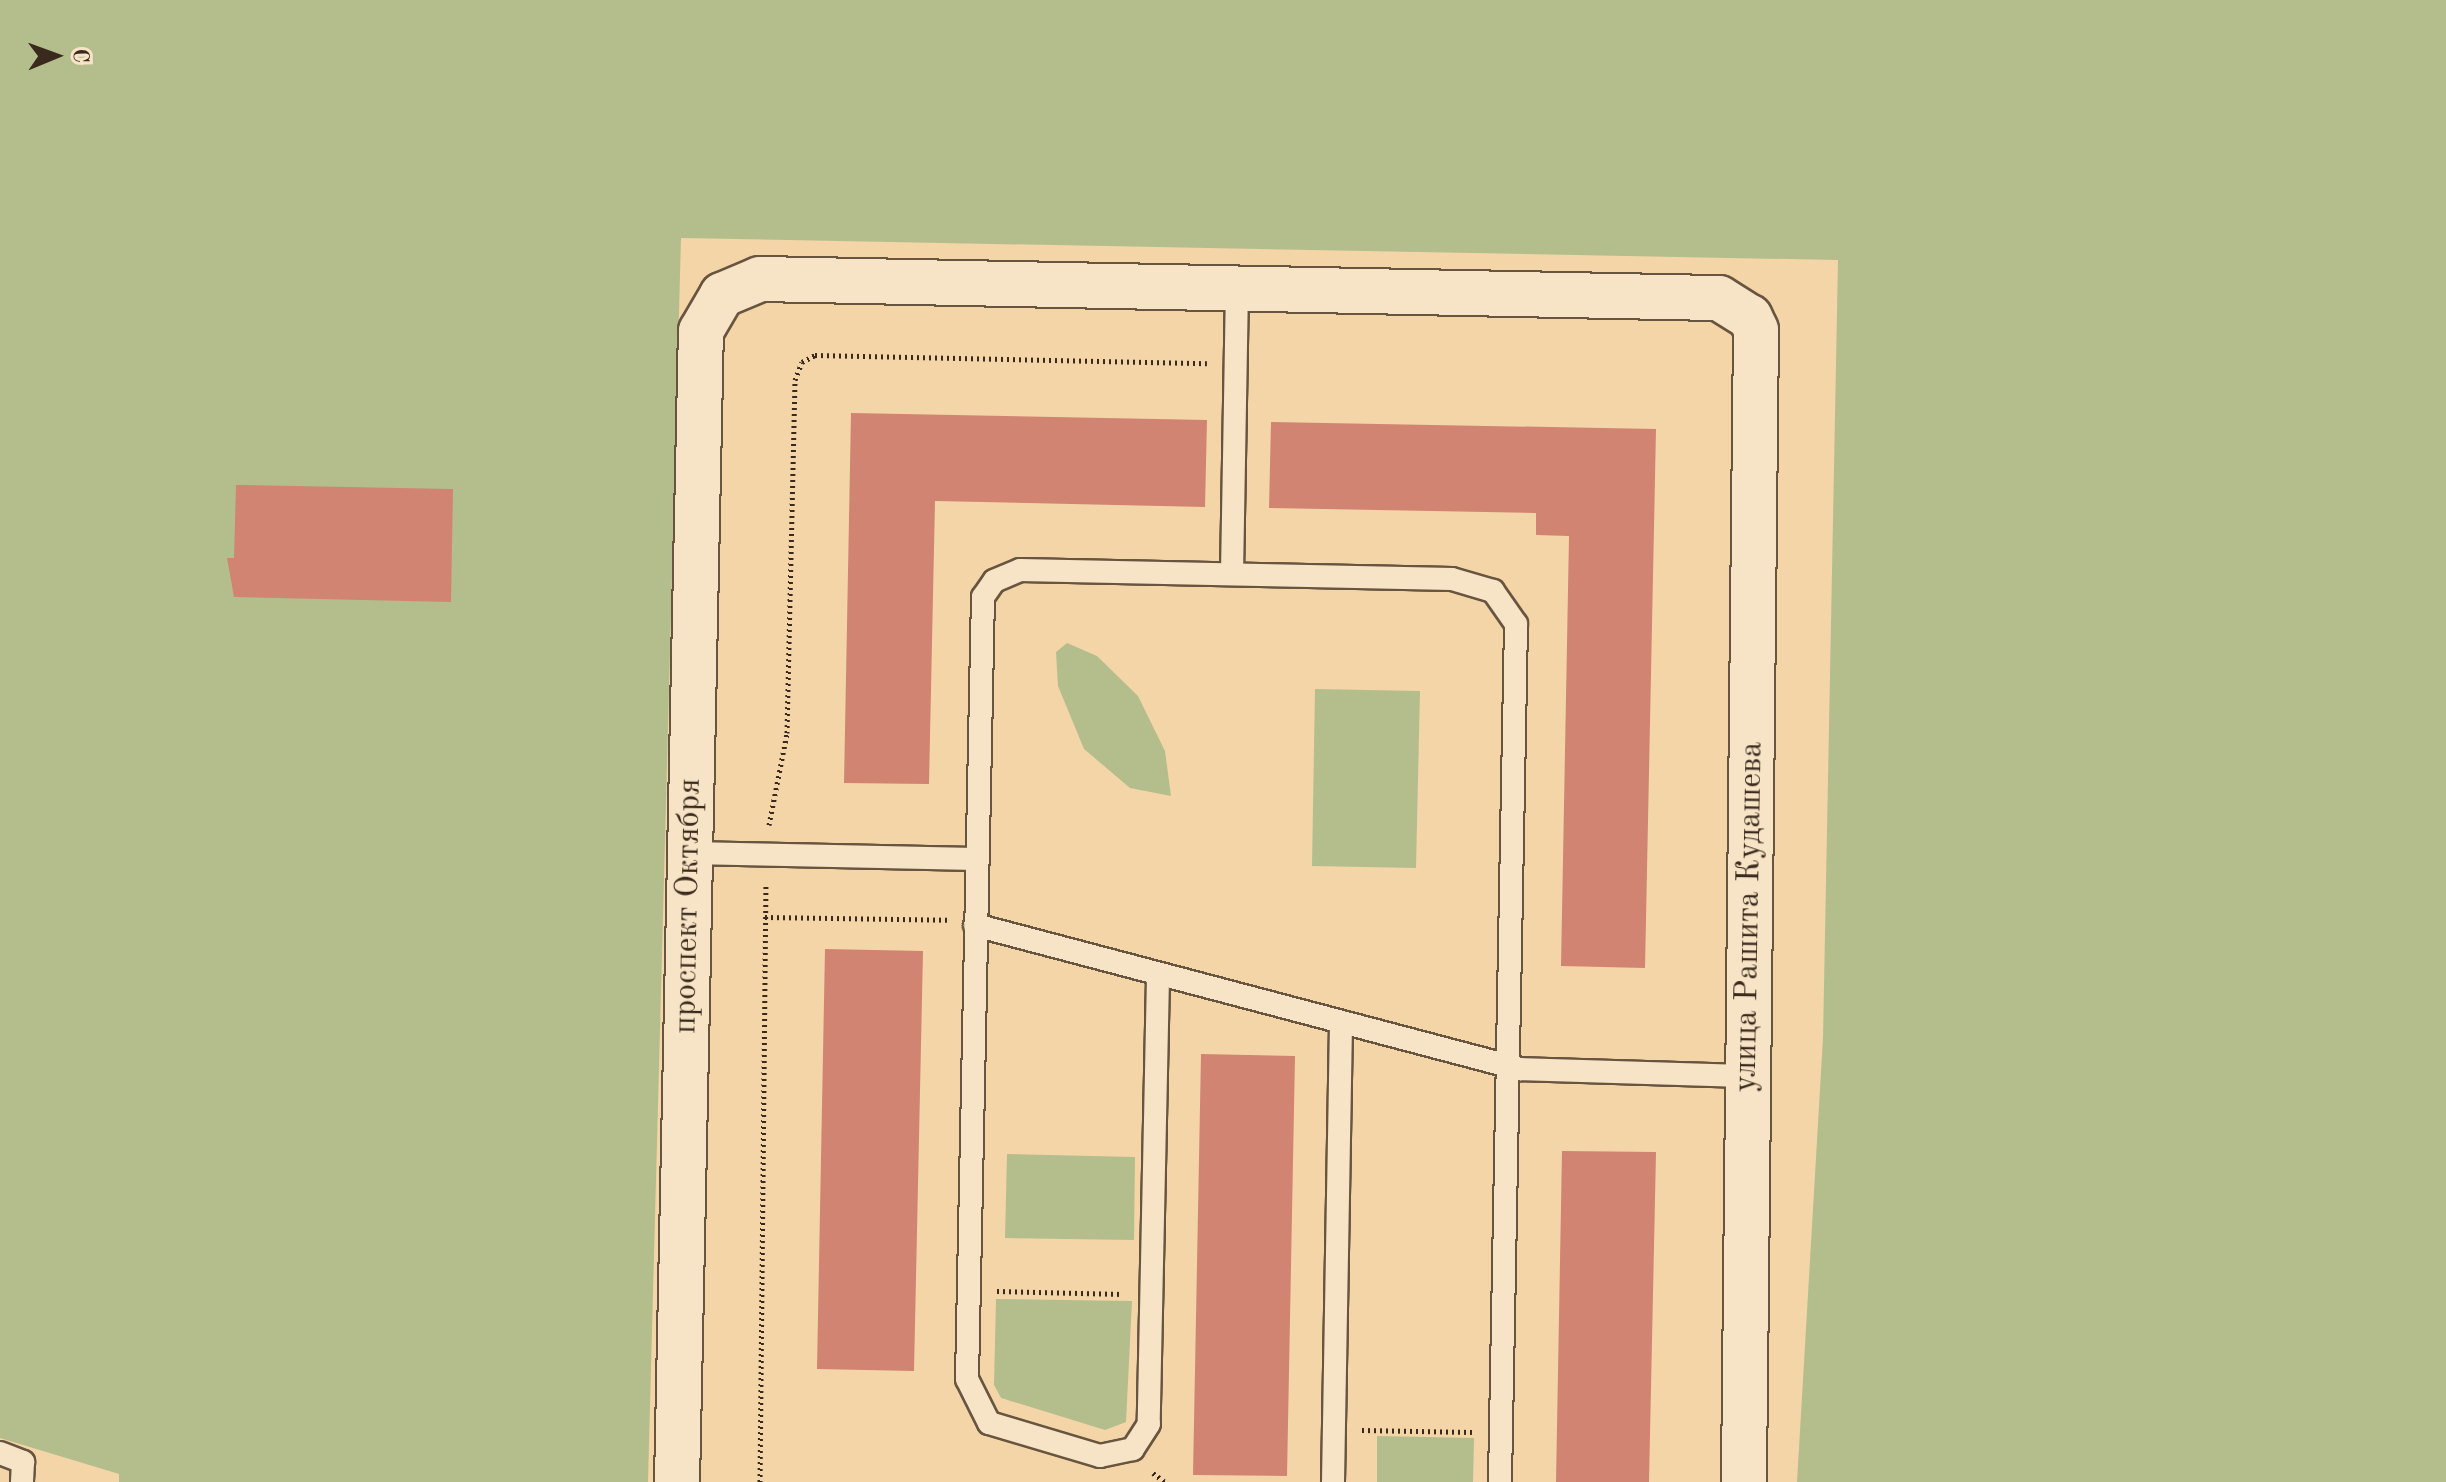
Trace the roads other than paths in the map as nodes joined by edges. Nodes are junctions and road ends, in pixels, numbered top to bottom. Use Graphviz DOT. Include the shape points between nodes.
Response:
graph roads {
  1 [pos="1237,289"];
  2 [pos="701,331"];
  3 [pos="1232,574"];
  4 [pos="690,853"];
  5 [pos="976,859"];
  6 [pos="975,923"];
  7 [pos="1158,977"];
  8 [pos="1341,1022"];
  9 [pos="1508,1066"];
  10 [pos="1749,1076"];
  11 [pos="0,1453"];
  12 [pos="22,1482"];
  13 [pos="677,1482"];
  14 [pos="1333,1482"];
  15 [pos="1500,1482"];
  16 [pos="1744,1482"];
  1 -- 2 [label="street, улица Рашита Кудашева" via="760,279 722,295"];
  1 -- 3 [label="lane"];
  1 -- 10 [label="street, улица Рашита Кудашева" via="1719,298 1750,317 1756,353"];
  2 -- 4 [label="street, проспект Октября"];
  3 -- 5 [label="lane" via="1020,570 994,581 981,614"];
  3 -- 9 [label="lane" via="1452,579 1476,583 1507,605 1516,624"];
  4 -- 5 [label="lane"];
  4 -- 13 [label="street, проспект Октября"];
  5 -- 6 [label="lane"];
  6 -- 7 [label="lane"];
  6 -- 7 [label="lane" via="967,1379 981,1414 1111,1457 1133,1449 1149,1424"];
  7 -- 8 [label="lane"];
  8 -- 9 [label="lane"];
  8 -- 14 [label="lane"];
  9 -- 10 [label="lane"];
  9 -- 15 [label="lane"];
  10 -- 16 [label="street, улица Рашита Кудашева"];
  11 -- 12 [label="lane" via="23,1462"];
}
